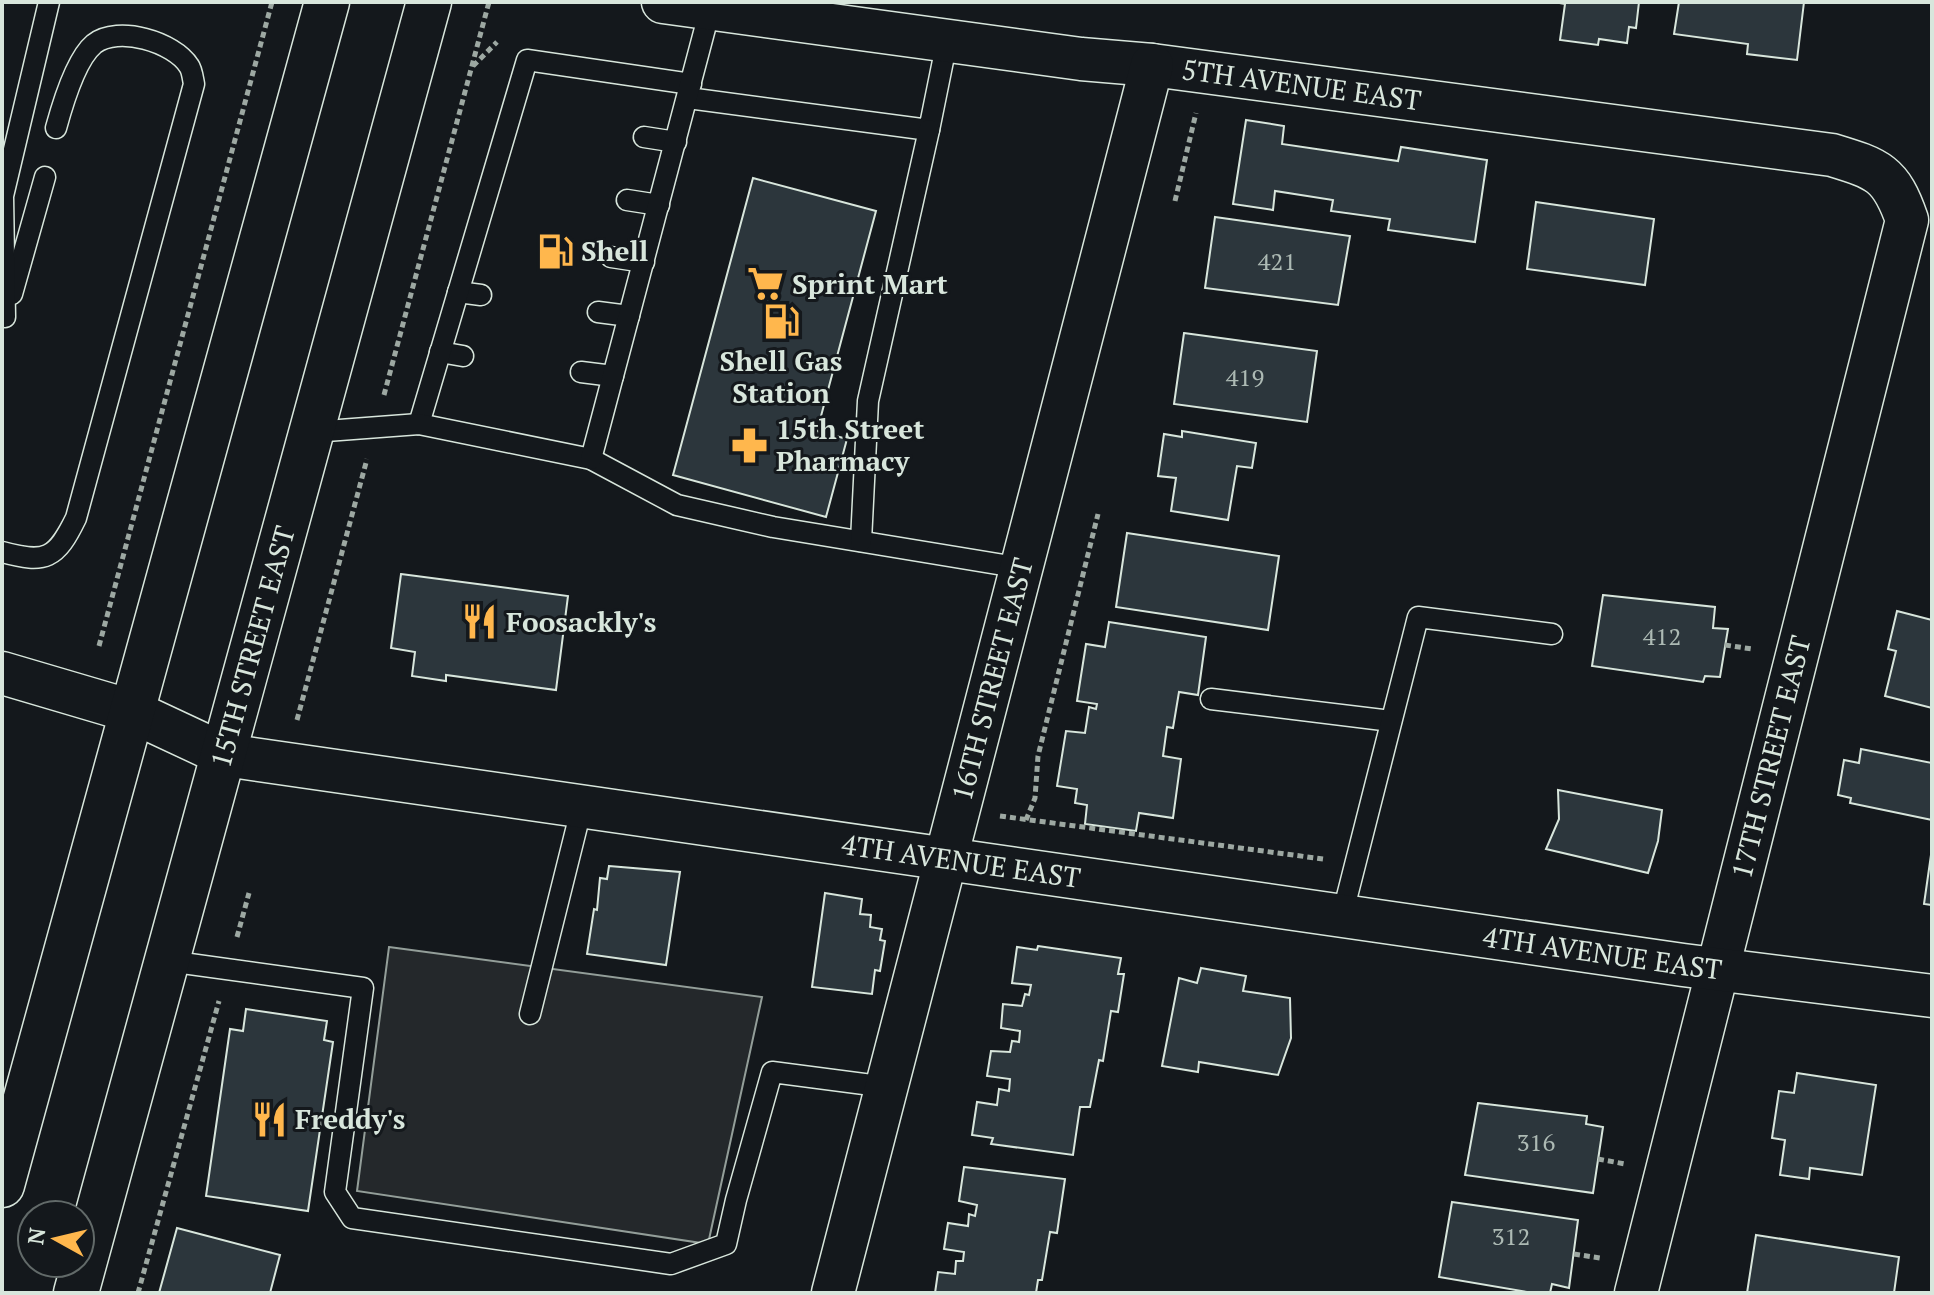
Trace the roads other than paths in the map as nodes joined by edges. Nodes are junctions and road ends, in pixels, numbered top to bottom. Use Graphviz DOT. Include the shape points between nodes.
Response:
graph roads {
  1 [pos="49,2"];
  2 [pos="327,2"];
  3 [pos="429,2"];
  4 [pos="663,2"];
  5 [pos="711,5"];
  6 [pos="947,41"];
  7 [pos="1152,65"];
  8 [pos="689,91"];
  9 [pos="56,128"];
  10 [pos="929,130"];
  11 [pos="644,137"];
  12 [pos="676,142"];
  13 [pos="45,177"];
  14 [pos="492,178"];
  15 [pos="513,181"];
  16 [pos="627,200"];
  17 [pos="659,205"];
  18 [pos="1907,220"];
  19 [pos="474,238"];
  20 [pos="496,241"];
  21 [pos="611,257"];
  22 [pos="644,262"];
  23 [pos="458,292"];
  24 [pos="481,295"];
  25 [pos="598,312"];
  26 [pos="629,316"];
  27 [pos="4,323"];
  28 [pos="440,352"];
  29 [pos="463,356"];
  30 [pos="581,372"];
  31 [pos="613,376"];
  32 [pos="419,424"];
  33 [pos="313,432"];
  34 [pos="591,459"];
  35 [pos="861,541"];
  36 [pos="2,552"];
  37 [pos="1022,568"];
  38 [pos="1552,634"];
  39 [pos="2,673"];
  40 [pos="1211,699"];
  41 [pos="131,711"];
  42 [pos="1391,721"];
  43 [pos="225,755"];
  44 [pos="582,806"];
  45 [pos="947,859"];
  46 [pos="1342,916"];
  47 [pos="168,961"];
  48 [pos="1717,970"];
  49 [pos="1932,996"];
  50 [pos="530,1014"];
  51 [pos="887,1087"];
  52 [pos="2,1185"];
  53 [pos="76,1293"];
  54 [pos="833,1293"];
  55 [pos="1636,1293"];
  1 -- 27 [label="lane" via="3,196"];
  2 -- 41 [label="main road"];
  3 -- 33 [label="main road, 15TH STREET EAST"];
  4 -- 5 [label="street, 5TH AVENUE EAST"];
  5 -- 6 [label="street, 5TH AVENUE EAST"];
  5 -- 8 [label="lane"];
  6 -- 7 [label="street, 5TH AVENUE EAST"];
  6 -- 10 [label="lane"];
  7 -- 18 [label="street, 5TH AVENUE EAST" via="1832,155 1872,167 1897,191"];
  7 -- 37 [label="street, 16TH STREET EAST"];
  8 -- 10 [label="lane"];
  8 -- 12 [label="lane"];
  8 -- 14 [label="lane" via="527,60 520,119"];
  9 -- 36 [label="lane" via="70,82 94,44 117,35 147,39 190,66 194,84 76,518 50,555 29,559"];
  10 -- 35 [label="lane" via="868,401"];
  11 -- 12 [label="lane"];
  12 -- 17 [label="lane"];
  13 -- 27 [label="lane"];
  14 -- 15 [label="lane"];
  14 -- 19 [label="lane"];
  16 -- 17 [label="lane"];
  17 -- 22 [label="lane"];
  18 -- 48 [label="street, 17TH STREET EAST"];
  19 -- 20 [label="lane"];
  19 -- 23 [label="lane"];
  21 -- 22 [label="lane"];
  22 -- 26 [label="lane"];
  23 -- 24 [label="lane"];
  23 -- 28 [label="lane"];
  25 -- 26 [label="lane"];
  26 -- 31 [label="lane"];
  28 -- 29 [label="lane"];
  28 -- 32 [label="lane"];
  30 -- 31 [label="lane"];
  31 -- 34 [label="lane"];
  32 -- 33 [label="lane"];
  32 -- 34 [label="lane"];
  33 -- 43 [label="main road, 15TH STREET EAST"];
  34 -- 35 [label="lane" via="677,505"];
  35 -- 37 [label="lane"];
  37 -- 45 [label="street, 16TH STREET EAST"];
  38 -- 42 [label="lane" via="1418,617"];
  39 -- 41 [label="street, 4TH AVENUE EAST"];
  40 -- 42 [label="lane"];
  41 -- 43 [label="street, 4TH AVENUE EAST"];
  41 -- 52 [label="main road"];
  42 -- 46 [label="lane"];
  43 -- 44 [label="street, 4TH AVENUE EAST"];
  43 -- 47 [label="main road, 15TH STREET EAST"];
  44 -- 45 [label="street, 4TH AVENUE EAST"];
  44 -- 50 [label="lane"];
  45 -- 46 [label="street, 4TH AVENUE EAST"];
  45 -- 51 [label="street, 16TH STREET EAST"];
  46 -- 48 [label="street, 4TH AVENUE EAST"];
  47 -- 51 [label="lane" via="363,988 335,1192 352,1218 671,1264 726,1244 772,1072"];
  47 -- 53 [label="main road, 15TH STREET EAST"];
  48 -- 49 [label="street, 4TH AVENUE EAST"];
  48 -- 55 [label="street, 17TH STREET EAST"];
  51 -- 54 [label="street, 16TH STREET EAST"];
}
